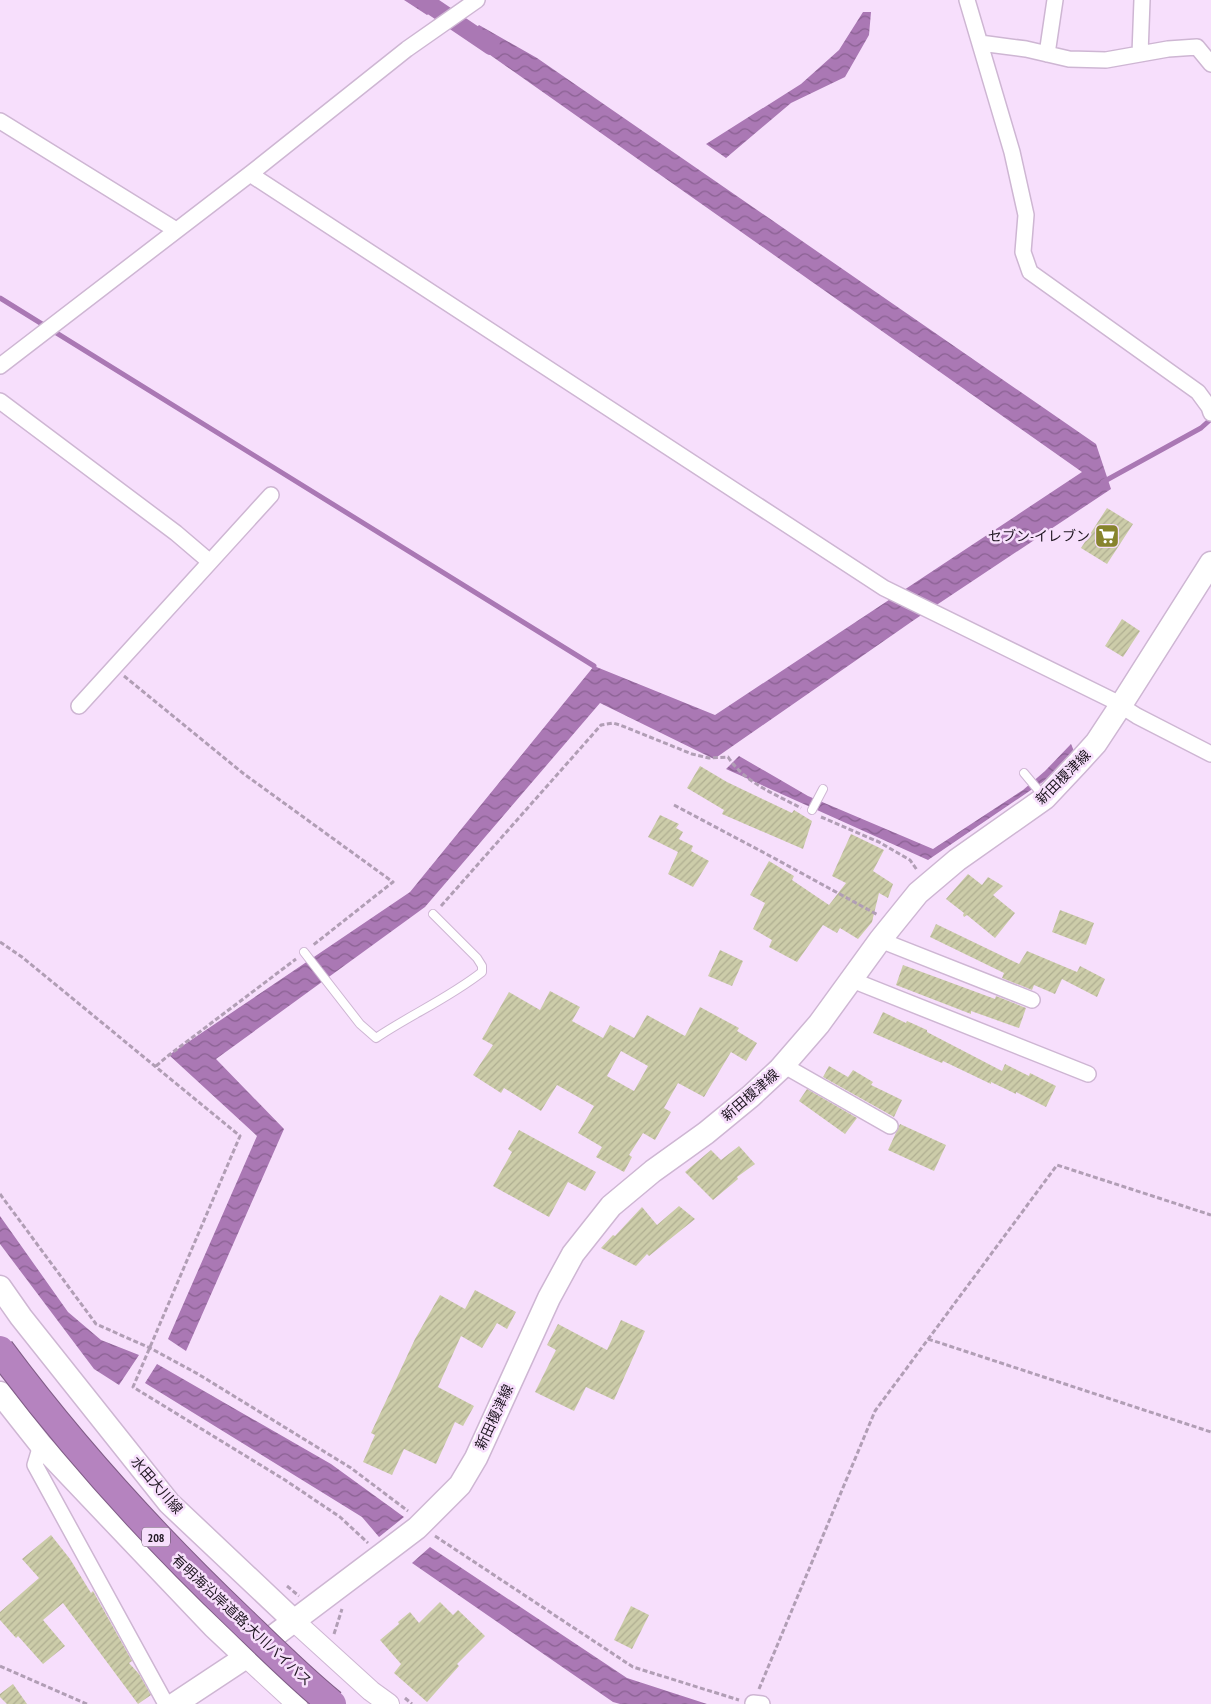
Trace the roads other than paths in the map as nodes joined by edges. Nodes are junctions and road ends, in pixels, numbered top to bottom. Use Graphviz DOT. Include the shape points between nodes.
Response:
graph roads {
  1 [pos="967,0"];
  2 [pos="1055,0"];
  3 [pos="1142,0"];
  4 [pos="473,2"];
  5 [pos="980,43"];
  6 [pos="1047,54"];
  7 [pos="1140,54"];
  8 [pos="1211,64"];
  9 [pos="0,121"];
  10 [pos="250,174"];
  11 [pos="176,230"];
  12 [pos="0,366"];
  13 [pos="0,400"];
  14 [pos="1210,410"];
  15 [pos="271,495"];
  16 [pos="210,562"];
  17 [pos="1211,563"];
  18 [pos="1121,705"];
  19 [pos="79,706"];
  20 [pos="1211,754"];
  21 [pos="1024,773"];
  22 [pos="823,789"];
  23 [pos="1045,798"];
  24 [pos="812,810"];
  25 [pos="433,914"];
  26 [pos="887,932"];
  27 [pos="304,952"];
  28 [pos="852,980"];
  29 [pos="1032,1000"];
  30 [pos="783,1065"];
  31 [pos="1088,1074"];
  32 [pos="890,1126"];
  33 [pos="0,1287"];
  34 [pos="0,1350"];
  35 [pos="0,1366"];
  36 [pos="0,1394"];
  37 [pos="41,1445"];
  38 [pos="294,1621"];
  39 [pos="246,1657"];
  40 [pos="393,1699"];
  41 [pos="166,1704"];
  42 [pos="175,1704"];
  43 [pos="297,1704"];
  44 [pos="318,1704"];
  45 [pos="332,1704"];
  1 -- 5 [label="street"];
  2 -- 6 [label="street"];
  3 -- 7 [label="street"];
  4 -- 10 [label="street" via="407,49"];
  5 -- 6 [label="street"];
  5 -- 14 [label="street" via="1012,152 1026,215 1023,252 1030,272 1198,392"];
  6 -- 7 [label="street" via="1068,59 1106,60"];
  7 -- 8 [label="street" via="1197,47"];
  9 -- 11 [label="street"];
  10 -- 11 [label="street"];
  10 -- 18 [label="street" via="895,593"];
  11 -- 12 [label="street"];
  13 -- 16 [label="street"];
  15 -- 16 [label="street"];
  16 -- 19 [label="street"];
  17 -- 18 [label="main road, 新田榎津線"];
  18 -- 20 [label="street"];
  18 -- 23 [label="main road, 新田榎津線" via="1096,743"];
  21 -- 23 [label="lane"];
  22 -- 24 [label="lane"];
  23 -- 26 [label="main road, 新田榎津線" via="957,860 918,893"];
  25 -- 27 [label="lane" via="478,958 482,972 376,1038 360,1024"];
  26 -- 28 [label="main road, 新田榎津線"];
  26 -- 29 [label="street"];
  28 -- 30 [label="main road, 新田榎津線"];
  28 -- 31 [label="street"];
  30 -- 32 [label="street"];
  30 -- 38 [label="main road, 新田榎津線" via="706,1133 611,1206 573,1254 549,1298 476,1458 427,1528 385,1553"];
  33 -- 38 [label="main road, 水田大川線" via="169,1503"];
  34 -- 45 [label="highway, 有明海沿岸道路;大川バイパス / 208, bridge" via="74,1445 127,1506 215,1596"];
  35 -- 44 [label="highway, 有明海沿岸道路;大川バイパス / 208" via="134,1527 253,1646"];
  36 -- 37 [label="main road"];
  37 -- 39 [label="main road"];
  37 -- 41 [label="street" via="35,1465"];
  38 -- 39 [label="main road"];
  38 -- 40 [label="street" via="371,1690"];
  39 -- 42 [label="main road"];
  39 -- 43 [label="street"];
}
